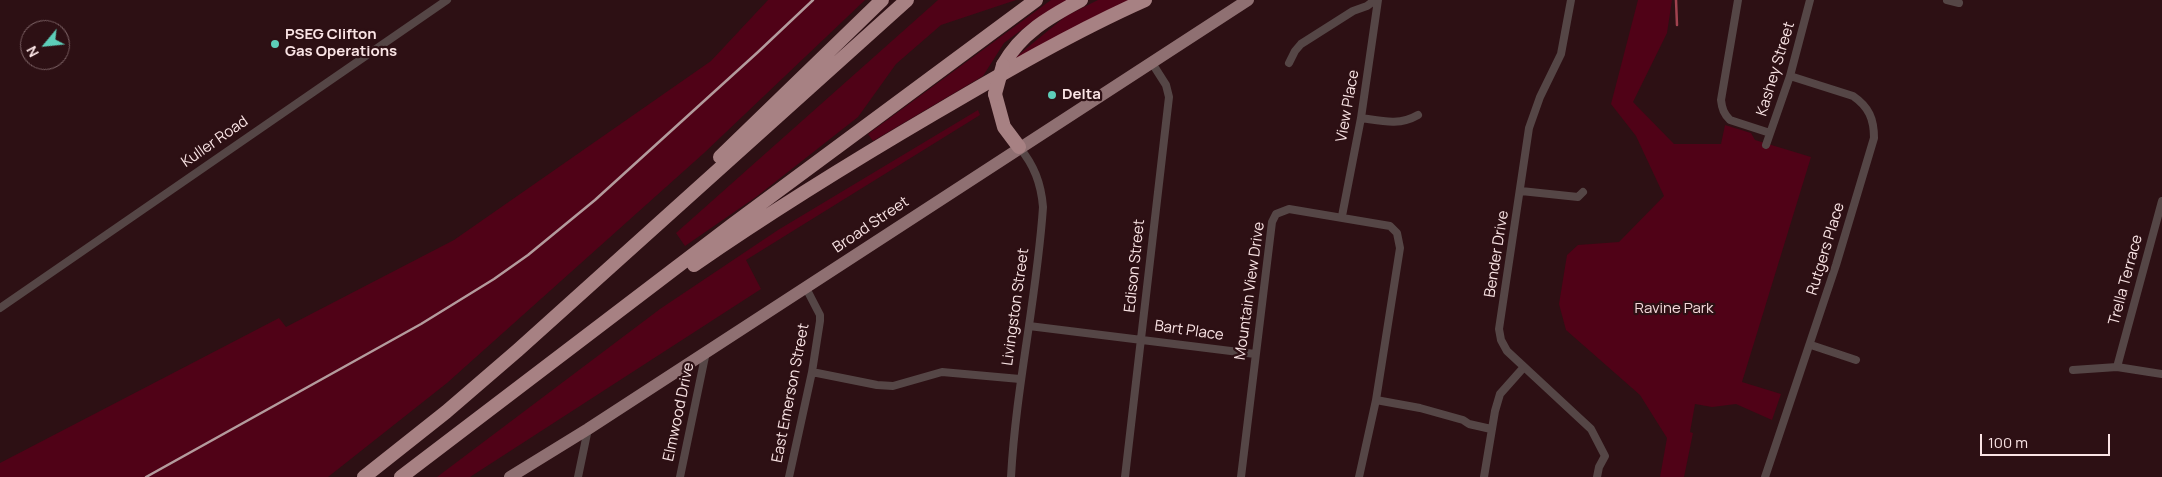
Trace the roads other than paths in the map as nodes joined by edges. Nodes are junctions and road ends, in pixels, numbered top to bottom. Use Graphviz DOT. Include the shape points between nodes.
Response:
graph roads {
  1 [pos="447,0"];
  2 [pos="882,0"];
  3 [pos="907,0"];
  4 [pos="1036,0"];
  5 [pos="1082,0"];
  6 [pos="1145,0"];
  7 [pos="1248,0"];
  8 [pos="1377,0"];
  9 [pos="1571,0"];
  10 [pos="1738,0"];
  11 [pos="1810,0"];
  12 [pos="1948,0"];
  13 [pos="1959,4"];
  14 [pos="1152,63"];
  15 [pos="1288,63"];
  16 [pos="1790,76"];
  17 [pos="1418,115"];
  18 [pos="1361,118"];
  19 [pos="1770,133"];
  20 [pos="1766,145"];
  21 [pos="1019,148"];
  22 [pos="1521,191"];
  23 [pos="1582,192"];
  24 [pos="2162,201"];
  25 [pos="1342,216"];
  26 [pos="622,255"];
  27 [pos="806,288"];
  28 [pos="0,308"];
  29 [pos="1029,326"];
  30 [pos="1142,338"];
  31 [pos="1811,345"];
  32 [pos="570,350"];
  33 [pos="706,352"];
  34 [pos="1255,354"];
  35 [pos="1856,360"];
  36 [pos="1524,367"];
  37 [pos="2117,367"];
  38 [pos="2073,370"];
  39 [pos="812,372"];
  40 [pos="2162,374"];
  41 [pos="1020,379"];
  42 [pos="1376,400"];
  43 [pos="588,429"];
  44 [pos="1491,429"];
  45 [pos="366,475"];
  46 [pos="401,477"];
  47 [pos="510,477"];
  48 [pos="578,477"];
  49 [pos="680,477"];
  50 [pos="789,477"];
  51 [pos="1012,477"];
  52 [pos="1125,477"];
  53 [pos="1240,477"];
  54 [pos="1359,477"];
  55 [pos="1484,477"];
  56 [pos="1597,477"];
  57 [pos="1765,477"];
  1 -- 28 [label="street, Kuller Road"];
  2 -- 26 [label="highway"];
  3 -- 26 [label="highway"];
  4 -- 32 [label="highway" via="808,168"];
  5 -- 21 [label="highway, bridge" via="1035,27 1002,65 996,94 1004,126"];
  6 -- 32 [label="highway" via="1041,53 859,158 752,225"];
  7 -- 14 [label="main road, Broad Street"];
  8 -- 15 [label="street" via="1300,44"];
  8 -- 18 [label="street, View Place"];
  9 -- 22 [label="street, Bender Drive" via="1561,54 1529,128"];
  10 -- 19 [label="street" via="1722,108 1730,120"];
  11 -- 16 [label="street, Kashey Street"];
  12 -- 13 [label="street"];
  14 -- 21 [label="main road, Broad Street"];
  14 -- 30 [label="street, Edison Street" via="1166,85 1169,97"];
  16 -- 19 [label="street, Kashey Street"];
  16 -- 31 [label="street, Rutgers Place" via="1853,96 1867,108 1874,127 1871,147"];
  17 -- 18 [label="street" via="1395,123"];
  18 -- 25 [label="street, View Place"];
  19 -- 20 [label="street, Kashey Street"];
  21 -- 27 [label="main road, Broad Street"];
  21 -- 29 [label="street, Livingston Street" via="1038,178 1043,207"];
  22 -- 23 [label="street" via="1578,197"];
  22 -- 36 [label="street, Bender Drive" via="1499,329 1507,351"];
  24 -- 37 [label="street, Trella Terrace"];
  25 -- 34 [label="street, Mountain View Drive" via="1289,209 1276,214 1272,222"];
  25 -- 42 [label="street, Mountain View Drive" via="1390,226 1399,239"];
  26 -- 45 [label="highway" via="482,382"];
  27 -- 33 [label="main road, Broad Street"];
  27 -- 39 [label="street, East Emerson Street" via="820,315"];
  29 -- 30 [label="street, Bart Place"];
  29 -- 41 [label="street, Livingston Street"];
  30 -- 34 [label="street, Bart Place"];
  30 -- 52 [label="street, Edison Street"];
  31 -- 35 [label="street"];
  31 -- 57 [label="street, Rutgers Place"];
  32 -- 46 [label="highway"];
  33 -- 43 [label="main road, Broad Street"];
  33 -- 49 [label="street, Elmwood Drive"];
  34 -- 53 [label="street, Mountain View Drive"];
  36 -- 44 [label="street" via="1500,394"];
  36 -- 56 [label="street, Bender Drive" via="1591,429 1605,456"];
  37 -- 38 [label="street"];
  37 -- 40 [label="street"];
  39 -- 41 [label="street" via="893,386 942,372"];
  39 -- 50 [label="street, East Emerson Street"];
  41 -- 51 [label="street, Livingston Street"];
  42 -- 44 [label="street" via="1420,408"];
  42 -- 54 [label="street, Mountain View Drive"];
  43 -- 47 [label="main road, Broad Street"];
  43 -- 48 [label="street"];
  44 -- 55 [label="street"];
}
